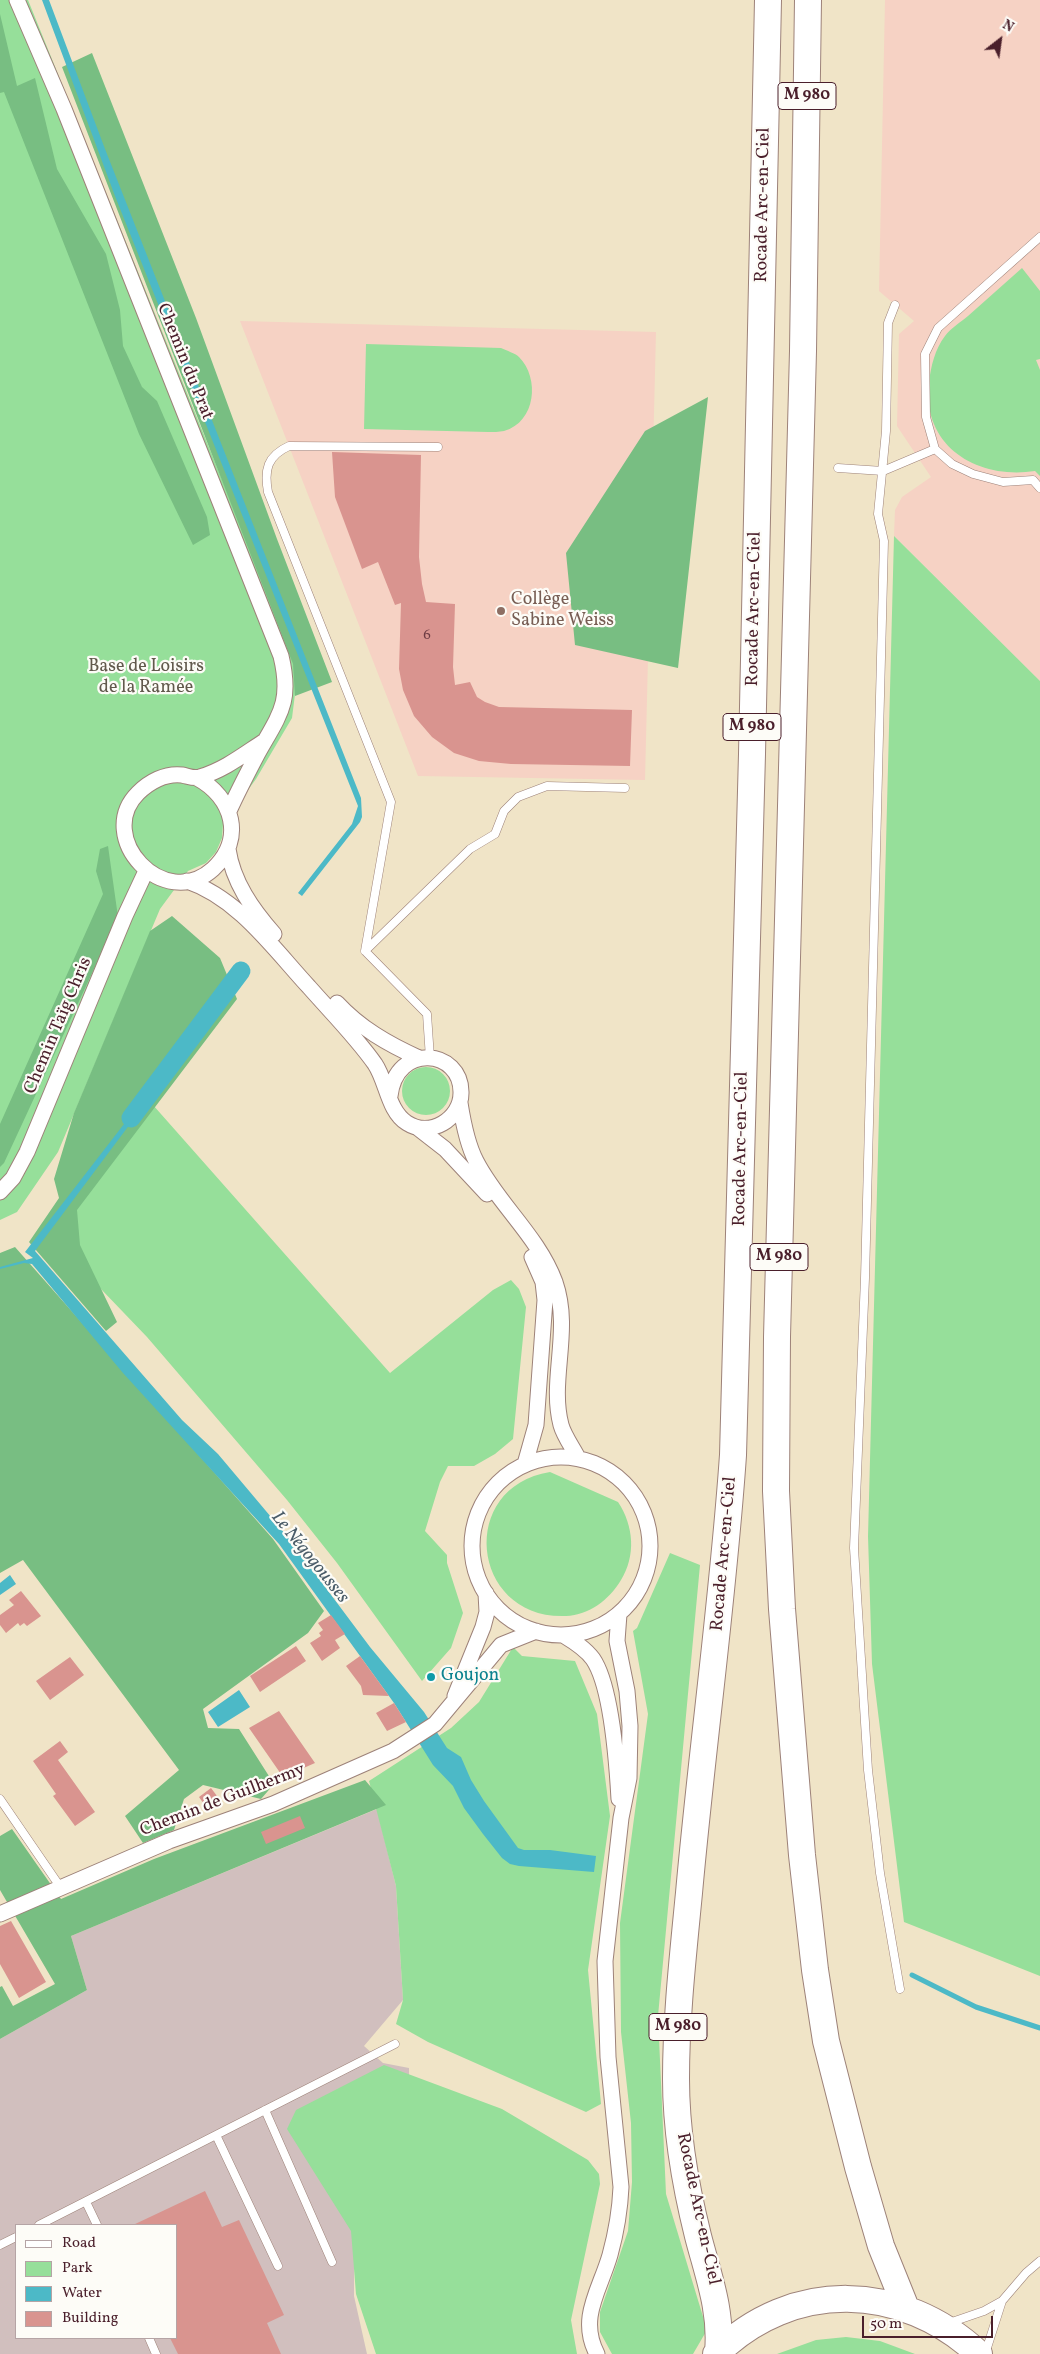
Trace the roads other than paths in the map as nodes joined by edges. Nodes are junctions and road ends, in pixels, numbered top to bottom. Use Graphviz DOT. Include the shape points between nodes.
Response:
graph roads {
  1 [pos="17,0"];
  2 [pos="768,0"];
  3 [pos="808,0"];
  4 [pos="1040,236"];
  5 [pos="895,305"];
  6 [pos="438,447"];
  7 [pos="935,449"];
  8 [pos="838,468"];
  9 [pos="883,470"];
  10 [pos="1040,488"];
  11 [pos="265,740"];
  12 [pos="197,778"];
  13 [pos="626,788"];
  14 [pos="229,811"];
  15 [pos="228,849"];
  16 [pos="146,871"];
  17 [pos="187,881"];
  18 [pos="269,936"];
  19 [pos="365,951"];
  20 [pos="424,1058"];
  21 [pos="390,1096"];
  22 [pos="460,1103"];
  23 [pos="418,1128"];
  24 [pos="0,1192"];
  25 [pos="578,1458"];
  26 [pos="525,1464"];
  27 [pos="486,1593"];
  28 [pos="619,1614"];
  29 [pos="536,1631"];
  30 [pos="562,1634"];
  31 [pos="450,1707"];
  32 [pos="0,1799"];
  33 [pos="621,1818"];
  34 [pos="61,1888"];
  35 [pos="0,1914"];
  36 [pos="900,1989"];
  37 [pos="395,2044"];
  38 [pos="265,2110"];
  39 [pos="216,2135"];
  40 [pos="86,2202"];
  41 [pos="41,2224"];
  42 [pos="97,2224"];
  43 [pos="15,2238"];
  44 [pos="0,2245"];
  45 [pos="1040,2261"];
  46 [pos="332,2262"];
  47 [pos="278,2266"];
  48 [pos="1002,2301"];
  49 [pos="906,2308"];
  50 [pos="943,2325"];
  51 [pos="149,2339"];
  52 [pos="717,2353"];
  53 [pos="156,2354"];
  54 [pos="597,2354"];
  55 [pos="979,2354"];
  56 [pos="985,2354"];
  1 -- 11 [label="street, Chemin du Prat" via="64,109 280,656 285,674 285,694 278,721"];
  2 -- 52 [label="highway, Rocade Arc-en-Ciel / M 980" via="734,1455 726,1563 691,1866 677,2033 676,2081 687,2181 715,2298 720,2332"];
  3 -- 49 [label="highway, M 980" via="803,351 776,1490 802,1855 826,2040 881,2246"];
  4 -- 7 [label="lane" via="938,328 924,354 926,417"];
  5 -- 9 [label="lane" via="888,323"];
  6 -- 19 [label="lane" via="289,446 277,452 268,466 266,479 268,492 391,802"];
  7 -- 9 [label="lane"];
  7 -- 10 [label="lane" via="952,464 973,474 1003,482 1033,480"];
  8 -- 9 [label="lane"];
  9 -- 36 [label="lane" via="878,514 884,541 880,736 854,1548 868,1770 880,1873"];
  11 -- 12 [label="street, Chemin du Prat" via="225,767"];
  11 -- 14 [label="street, Chemin du Prat"];
  12 -- 14 [label="street" via="217,791"];
  12 -- 16 [label="street" via="181,775 164,777 148,784 136,795 124,827 134,859"];
  13 -- 19 [label="lane" via="547,786 518,797 504,811 495,834 470,849"];
  14 -- 15 [label="street" via="232,824"];
  15 -- 17 [label="street" via="211,870"];
  15 -- 18 [label="street" via="235,878"];
  16 -- 17 [label="street" via="173,882"];
  16 -- 24 [label="street, Chemin Taïg Chris" via="27,1152 13,1178"];
  17 -- 18 [label="street" via="226,901"];
  18 -- 20 [label="street" via="349,1016 388,1044"];
  18 -- 21 [label="street" via="374,1063"];
  19 -- 20 [label="lane" via="426,1014"];
  20 -- 21 [label="street" via="407,1063 397,1071 391,1083"];
  20 -- 22 [label="street" via="442,1061 452,1069 461,1091"];
  21 -- 23 [label="street" via="399,1116"];
  22 -- 23 [label="street" via="444,1124"];
  22 -- 25 [label="street" via="475,1160 538,1250 555,1282 563,1331 558,1400 561,1426"];
  23 -- 26 [label="street" via="484,1189 525,1246 543,1282 545,1300 536,1425"];
  25 -- 26 [label="street" via="557,1457"];
  25 -- 28 [label="street" via="604,1468 625,1484 640,1504 648,1526 650,1550 646,1574 635,1596"];
  26 -- 27 [label="street" via="507,1475 491,1491 480,1509 474,1530 473,1552 477,1573"];
  27 -- 29 [label="street" via="517,1622"];
  27 -- 31 [label="street, Chemin de Guilhermy" via="487,1612 483,1627"];
  28 -- 30 [label="street" via="583,1632"];
  28 -- 33 [label="street" via="617,1641 630,1726 628,1778"];
  29 -- 30 [label="street"];
  29 -- 31 [label="street, Chemin de Guilhermy" via="501,1645"];
  30 -- 33 [label="street" via="593,1659 599,1672 613,1732"];
  31 -- 34 [label="street, Chemin de Guilhermy" via="435,1724 393,1751 273,1804 169,1841"];
  32 -- 34 [label="lane"];
  33 -- 54 [label="street" via="605,1961 608,2057 620,2197 609,2257 590,2307 590,2335"];
  34 -- 35 [label="street, Chemin de Guilhermy"];
  37 -- 38 [label="lane"];
  38 -- 39 [label="lane"];
  38 -- 46 [label="lane"];
  39 -- 40 [label="lane"];
  39 -- 47 [label="lane"];
  40 -- 41 [label="lane"];
  40 -- 42 [label="lane"];
  43 -- 44 [label="lane"];
  45 -- 48 [label="lane"];
  48 -- 50 [label="lane"];
  48 -- 56 [label="lane"];
  49 -- 50 [label="highway"];
  49 -- 52 [label="highway" via="885,2302 841,2299 798,2305 758,2321"];
  50 -- 55 [label="highway"];
  51 -- 53 [label="lane"];
}
